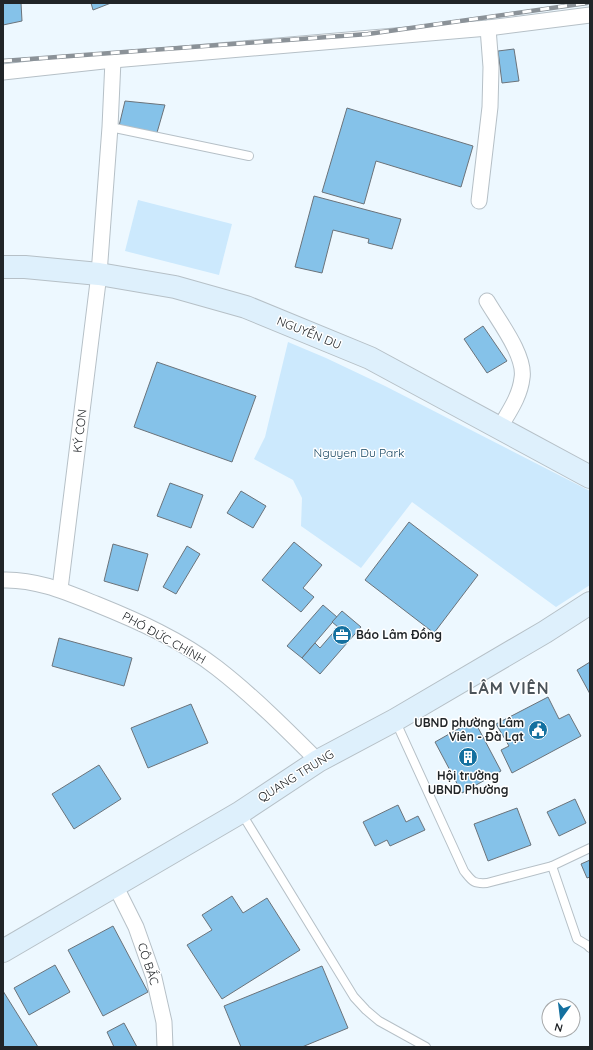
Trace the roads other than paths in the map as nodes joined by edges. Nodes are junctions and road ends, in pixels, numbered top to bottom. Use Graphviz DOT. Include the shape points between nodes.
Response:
graph roads {
  1 [pos="590,15"];
  2 [pos="488,28"];
  3 [pos="113,60"];
  4 [pos="3,72"];
  5 [pos="110,127"];
  6 [pos="249,156"];
  7 [pos="479,201"];
  8 [pos="3,267"];
  9 [pos="99,274"];
  10 [pos="487,302"];
  11 [pos="500,429"];
  12 [pos="590,477"];
  13 [pos="3,580"];
  14 [pos="60,589"];
  15 [pos="590,604"];
  16 [pos="395,720"];
  17 [pos="318,761"];
  18 [pos="241,812"];
  19 [pos="590,848"];
  20 [pos="552,866"];
  21 [pos="115,885"];
  22 [pos="590,948"];
  23 [pos="3,951"];
  24 [pos="165,1047"];
  25 [pos="426,1047"];
  1 -- 2 [label="street"];
  2 -- 3 [label="street"];
  2 -- 7 [label="street" via="491,67 490,108"];
  3 -- 4 [label="street"];
  3 -- 5 [label="street, KÝ CON"];
  5 -- 6 [label="lane"];
  5 -- 9 [label="street, KÝ CON"];
  8 -- 9 [label="main road, NGUYỄN DU"];
  9 -- 11 [label="main road, NGUYỄN DU" via="175,287 246,307 370,358"];
  9 -- 14 [label="street, KÝ CON"];
  10 -- 11 [label="street" via="520,359 523,377 517,396"];
  11 -- 12 [label="main road, NGUYỄN DU"];
  13 -- 14 [label="street, PHÓ ĐỨC CHÍNH" via="18,580"];
  14 -- 17 [label="street, PHÓ ĐỨC CHÍNH" via="136,620 193,651 248,693"];
  15 -- 16 [label="main road, QUANG TRUNG"];
  16 -- 17 [label="main road, QUANG TRUNG"];
  16 -- 20 [label="lane" via="464,871 471,880 477,884 487,883"];
  17 -- 18 [label="main road, QUANG TRUNG"];
  18 -- 21 [label="main road, QUANG TRUNG"];
  18 -- 25 [label="lane" via="354,997 379,1021"];
  19 -- 20 [label="lane"];
  20 -- 22 [label="lane" via="577,938"];
  21 -- 23 [label="main road, QUANG TRUNG"];
  21 -- 24 [label="street, CÔ BẮC" via="136,928 154,978 164,1022"];
}
